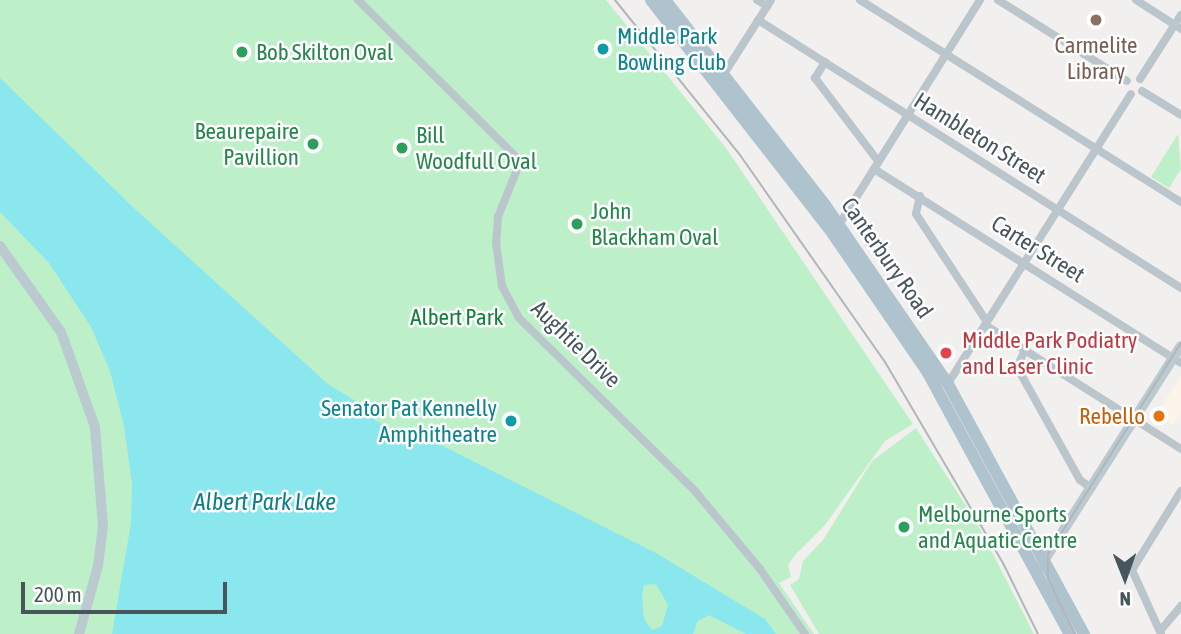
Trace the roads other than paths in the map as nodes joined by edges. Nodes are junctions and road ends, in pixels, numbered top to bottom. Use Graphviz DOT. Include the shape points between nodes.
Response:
graph roads {
  1 [pos="358,0"];
  2 [pos="651,0"];
  3 [pos="665,0"];
  4 [pos="757,0"];
  5 [pos="860,0"];
  6 [pos="981,0"];
  7 [pos="998,0"];
  8 [pos="1136,0"];
  9 [pos="769,3"];
  10 [pos="1181,15"];
  11 [pos="758,20"];
  12 [pos="1178,27"];
  13 [pos="946,53"];
  14 [pos="825,62"];
  15 [pos="722,77"];
  16 [pos="1140,79"];
  17 [pos="1128,81"];
  18 [pos="1142,91"];
  19 [pos="1131,93"];
  20 [pos="908,115"];
  21 [pos="1181,116"];
  22 [pos="1096,149"];
  23 [pos="876,165"];
  24 [pos="919,196"];
  25 [pos="1181,202"];
  26 [pos="1058,210"];
  27 [pos="836,229"];
  28 [pos="0,246"];
  29 [pos="1024,263"];
  30 [pos="1181,288"];
  31 [pos="986,323"];
  32 [pos="1181,346"];
  33 [pos="1025,350"];
  34 [pos="1177,360"];
  35 [pos="943,387"];
  36 [pos="1134,419"];
  37 [pos="1181,449"];
  38 [pos="1091,488"];
  39 [pos="1181,491"];
  40 [pos="1042,564"];
  41 [pos="1181,606"];
  42 [pos="1160,633"];
  43 [pos="79,634"];
  44 [pos="805,634"];
  45 [pos="1070,634"];
  46 [pos="1084,634"];
  1 -- 44 [label="street, Aughtie Drive" via="517,158 518,167 498,217 496,243 502,286 519,318 695,491 760,569"];
  2 -- 15 [label="main road, Canterbury Road"];
  3 -- 15 [label="main road, Canterbury Road"];
  4 -- 9 [label="street"];
  5 -- 13 [label="street"];
  6 -- 13 [label="street"];
  7 -- 17 [label="street"];
  8 -- 12 [label="street"];
  9 -- 11 [label="street"];
  10 -- 12 [label="street"];
  11 -- 14 [label="street, Hambleton Street"];
  11 -- 15 [label="street"];
  12 -- 16 [label="street"];
  13 -- 20 [label="street"];
  13 -- 22 [label="street"];
  14 -- 20 [label="street, Hambleton Street"];
  14 -- 23 [label="street" via="814,78"];
  15 -- 27 [label="main road, Canterbury Road"];
  16 -- 17 [label="street"];
  16 -- 18 [label="street"];
  17 -- 19 [label="street"];
  18 -- 19 [label="street"];
  18 -- 21 [label="street"];
  19 -- 22 [label="street"];
  20 -- 23 [label="street"];
  20 -- 26 [label="street, Hambleton Street"];
  22 -- 25 [label="street"];
  22 -- 26 [label="street"];
  23 -- 24 [label="street, Carter Street"];
  23 -- 27 [label="street"];
  24 -- 29 [label="street, Carter Street"];
  24 -- 31 [label="street" via="916,214"];
  26 -- 29 [label="street"];
  26 -- 30 [label="street, Hambleton Street"];
  27 -- 35 [label="main road, Canterbury Road"];
  28 -- 43 [label="street" via="61,332 95,428 102,533"];
  29 -- 31 [label="street"];
  29 -- 34 [label="street, Carter Street"];
  31 -- 33 [label="street"];
  31 -- 35 [label="street"];
  32 -- 34 [label="street"];
  33 -- 36 [label="street"];
  33 -- 38 [label="street" via="1017,367 1080,480"];
  34 -- 36 [label="street"];
  35 -- 40 [label="main road, Canterbury Road"];
  36 -- 37 [label="street"];
  36 -- 38 [label="street"];
  38 -- 40 [label="street"];
  39 -- 42 [label="street" via="1132,568"];
  40 -- 45 [label="main road, Canterbury Road"];
  40 -- 46 [label="main road, Canterbury Road"];
  41 -- 42 [label="street"];
}
